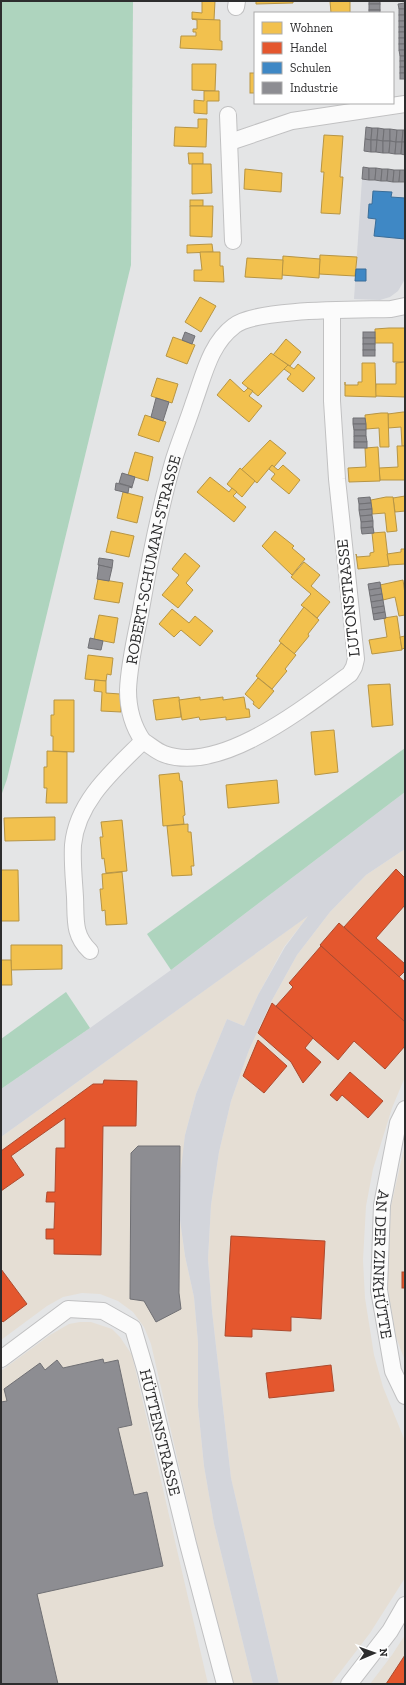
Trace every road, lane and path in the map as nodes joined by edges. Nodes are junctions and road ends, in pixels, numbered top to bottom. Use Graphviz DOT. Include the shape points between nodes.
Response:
graph roads {
  1 [pos="405,104"];
  2 [pos="228,115"];
  3 [pos="230,142"];
  4 [pos="233,241"];
  5 [pos="405,306"];
  6 [pos="332,311"];
  7 [pos="143,741"];
  8 [pos="90,951"];
  9 [pos="405,1109"];
  10 [pos="1,1359"];
  11 [pos="405,1396"];
  12 [pos="405,1605"];
  13 [pos="225,1684"];
  14 [pos="349,1684"];
  1 -- 3 [label="street" via="292,121"];
  2 -- 3 [label="street"];
  3 -- 4 [label="street"];
  5 -- 6 [label="street, ROBERT-SCHUMAN-STRASSE" via="391,309"];
  6 -- 7 [label="street, ROBERT-SCHUMAN-STRASSE" via="274,314 235,324 210,357 174,459 152,547 134,647 129,681 129,707 132,722"];
  6 -- 7 [label="street, LUTONSTRASSE" via="332,407 345,567 356,659 353,670 275,727 244,743 211,754 187,757 155,750"];
  7 -- 8 [label="street" via="90,798 77,825 73,862 77,933 82,944"];
  9 -- 11 [label="street, AN DER ZINKHÜTTE" via="398,1123 382,1205 379,1290 393,1371"];
  10 -- 13 [label="street, HÜTTENSTRASSE" via="68,1309 103,1311 132,1328 146,1372"];
  12 -- 14 [label="street" via="390,1632"];
}
